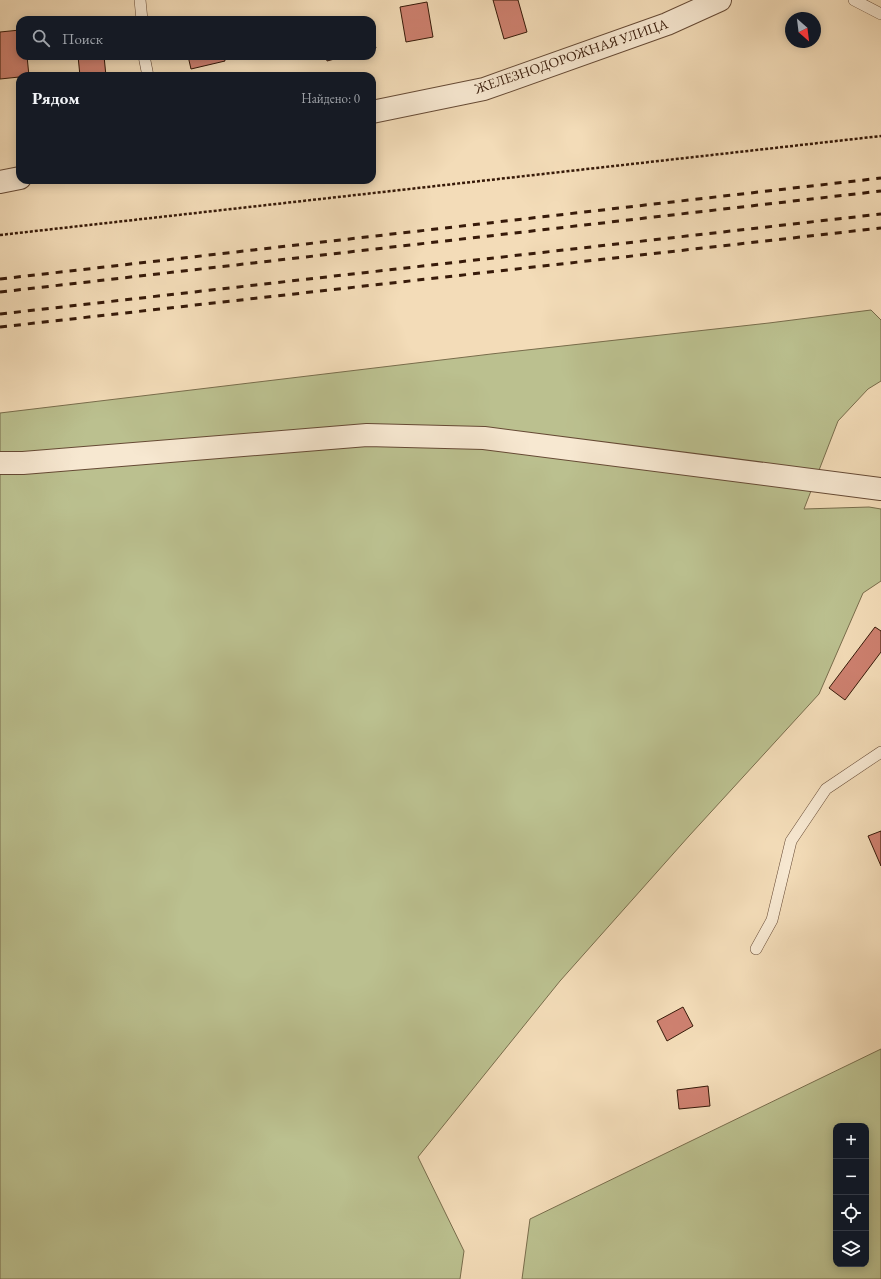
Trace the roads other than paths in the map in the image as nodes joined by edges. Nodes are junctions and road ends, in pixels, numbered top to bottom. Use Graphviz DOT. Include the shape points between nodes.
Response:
graph roads {
  1 [pos="140,0"];
  2 [pos="720,0"];
  3 [pos="854,0"];
  4 [pos="881,14"];
  5 [pos="142,16"];
  6 [pos="145,60"];
  7 [pos="147,72"];
  8 [pos="376,111"];
  9 [pos="16,179"];
  10 [pos="0,182"];
  11 [pos="0,463"];
  12 [pos="881,489"];
  13 [pos="881,752"];
  14 [pos="756,949"];
  1 -- 5 [label="lane"];
  2 -- 8 [label="street, ЖЕЛЕЗНОДОРОЖНАЯ УЛИЦА" via="667,24 484,89"];
  3 -- 4 [label="lane"];
  6 -- 7 [label="lane"];
  9 -- 10 [label="street"];
  11 -- 12 [label="street" via="367,435 484,438"];
  13 -- 14 [label="lane" via="826,789 791,841 772,920"];
}
